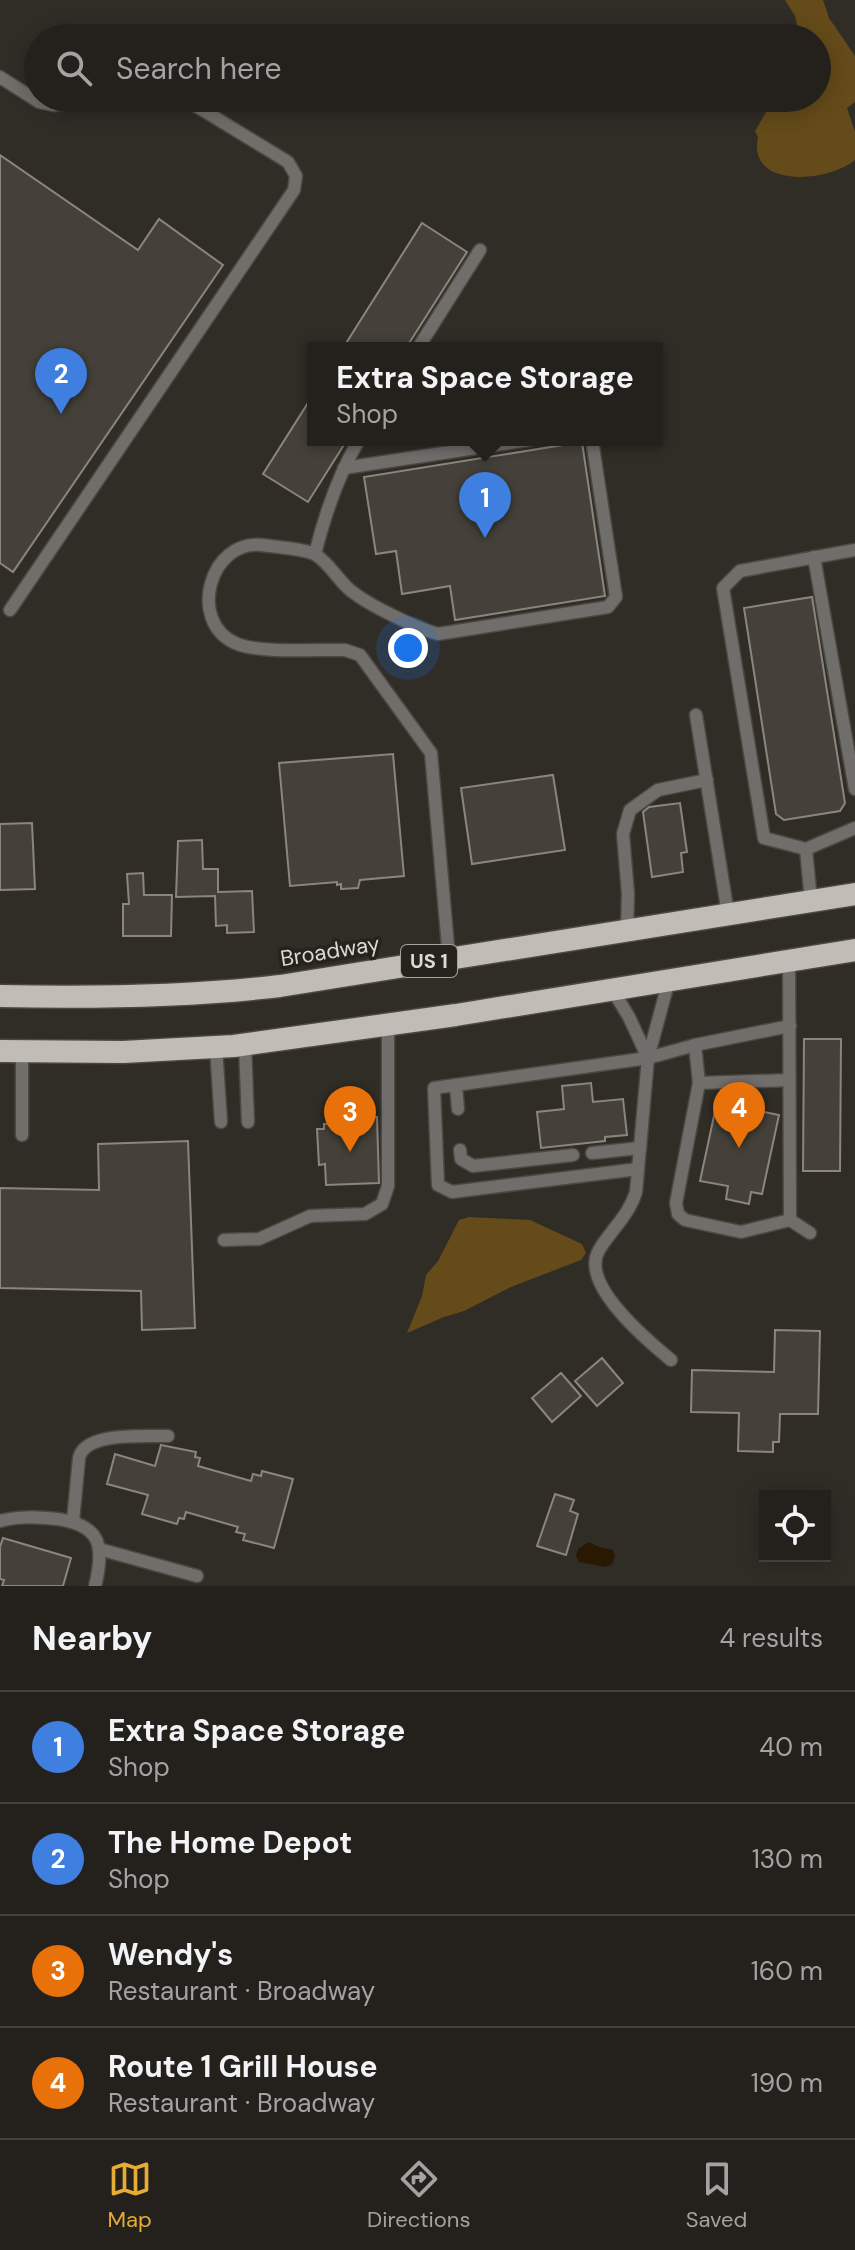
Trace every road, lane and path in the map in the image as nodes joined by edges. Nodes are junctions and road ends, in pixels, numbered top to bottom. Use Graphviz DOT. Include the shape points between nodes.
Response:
graph roads {
  1 [pos="0,77"];
  2 [pos="24,92"];
  3 [pos="206,112"];
  4 [pos="480,250"];
  5 [pos="422,342"];
  6 [pos="356,446"];
  7 [pos="489,446"];
  8 [pos="593,446"];
  9 [pos="344,468"];
  10 [pos="855,550"];
  11 [pos="315,554"];
  12 [pos="814,557"];
  13 [pos="10,610"];
  14 [pos="696,715"];
  15 [pos="852,751"];
  16 [pos="707,780"];
  17 [pos="855,789"];
  18 [pos="855,828"];
  19 [pos="806,849"];
  20 [pos="855,894"];
  21 [pos="811,901"];
  22 [pos="728,914"];
  23 [pos="627,930"];
  24 [pos="855,950"];
  25 [pos="449,958"];
  26 [pos="789,960"];
  27 [pos="669,980"];
  28 [pos="612,989"];
  29 [pos="0,996"];
  30 [pos="388,1025"];
  31 [pos="790,1026"];
  32 [pos="245,1045"];
  33 [pos="695,1045"];
  34 [pos="216,1048"];
  35 [pos="11,1052"];
  36 [pos="648,1058"];
  37 [pos="789,1080"];
  38 [pos="699,1083"];
  39 [pos="456,1086"];
  40 [pos="458,1109"];
  41 [pos="221,1122"];
  42 [pos="248,1122"];
  43 [pos="22,1135"];
  44 [pos="640,1148"];
  45 [pos="460,1150"];
  46 [pos="592,1153"];
  47 [pos="573,1155"];
  48 [pos="638,1169"];
  49 [pos="790,1220"];
  50 [pos="810,1233"];
  51 [pos="224,1240"];
  52 [pos="671,1360"];
  53 [pos="168,1436"];
  54 [pos="0,1521"];
  55 [pos="73,1521"];
  56 [pos="99,1549"];
  57 [pos="197,1576"];
  58 [pos="95,1586"];
  1 -- 2 [label="lane"];
  3 -- 13 [label="lane" via="288,162 296,176 294,190"];
  4 -- 5 [label="lane"];
  6 -- 9 [label="lane"];
  7 -- 9 [label="lane"];
  8 -- 11 [label="lane" via="616,597 608,607 438,634 351,591"];
  9 -- 11 [label="lane"];
  10 -- 12 [label="lane"];
  11 -- 25 [label="lane" via="255,544 236,550 213,576 210,614 223,635 246,647 360,655 431,753"];
  12 -- 15 [label="lane"];
  12 -- 19 [label="lane" via="740,571 723,588 764,838"];
  14 -- 16 [label="lane"];
  15 -- 17 [label="lane"];
  16 -- 22 [label="lane"];
  16 -- 23 [label="lane" via="658,790 630,810 623,834"];
  18 -- 19 [label="lane"];
  19 -- 21 [label="lane"];
  20 -- 21 [label="highway, Broadway / US 1"];
  21 -- 22 [label="highway, Broadway / US 1"];
  22 -- 23 [label="highway, Broadway / US 1"];
  23 -- 25 [label="highway, Broadway / US 1"];
  24 -- 26 [label="highway"];
  25 -- 29 [label="highway, Broadway / US 1" via="221,993"];
  26 -- 27 [label="highway"];
  26 -- 31 [label="lane"];
  27 -- 28 [label="highway"];
  27 -- 36 [label="lane"];
  28 -- 30 [label="highway"];
  28 -- 36 [label="lane"];
  30 -- 32 [label="highway"];
  30 -- 51 [label="lane" via="388,1186 382,1204 365,1214 310,1216 259,1239"];
  31 -- 33 [label="lane"];
  31 -- 37 [label="lane"];
  32 -- 34 [label="highway"];
  32 -- 42 [label="lane"];
  33 -- 36 [label="lane"];
  33 -- 38 [label="lane"];
  34 -- 35 [label="highway"];
  34 -- 41 [label="lane"];
  35 -- 43 [label="lane"];
  36 -- 39 [label="lane"];
  36 -- 44 [label="lane"];
  37 -- 38 [label="lane"];
  37 -- 49 [label="lane"];
  38 -- 49 [label="lane" via="678,1214 741,1232"];
  39 -- 40 [label="lane"];
  39 -- 48 [label="lane" via="434,1088 438,1185 452,1192"];
  44 -- 46 [label="lane"];
  44 -- 48 [label="lane"];
  45 -- 47 [label="lane" via="461,1159 473,1166"];
  48 -- 52 [label="lane" via="632,1205 600,1249 595,1271 642,1336"];
  49 -- 50 [label="lane"];
  53 -- 55 [label="lane" via="104,1439 82,1448"];
  54 -- 55 [label="lane" via="27,1516"];
  55 -- 56 [label="lane" via="92,1531"];
  56 -- 57 [label="lane"];
  56 -- 58 [label="lane"];
}
